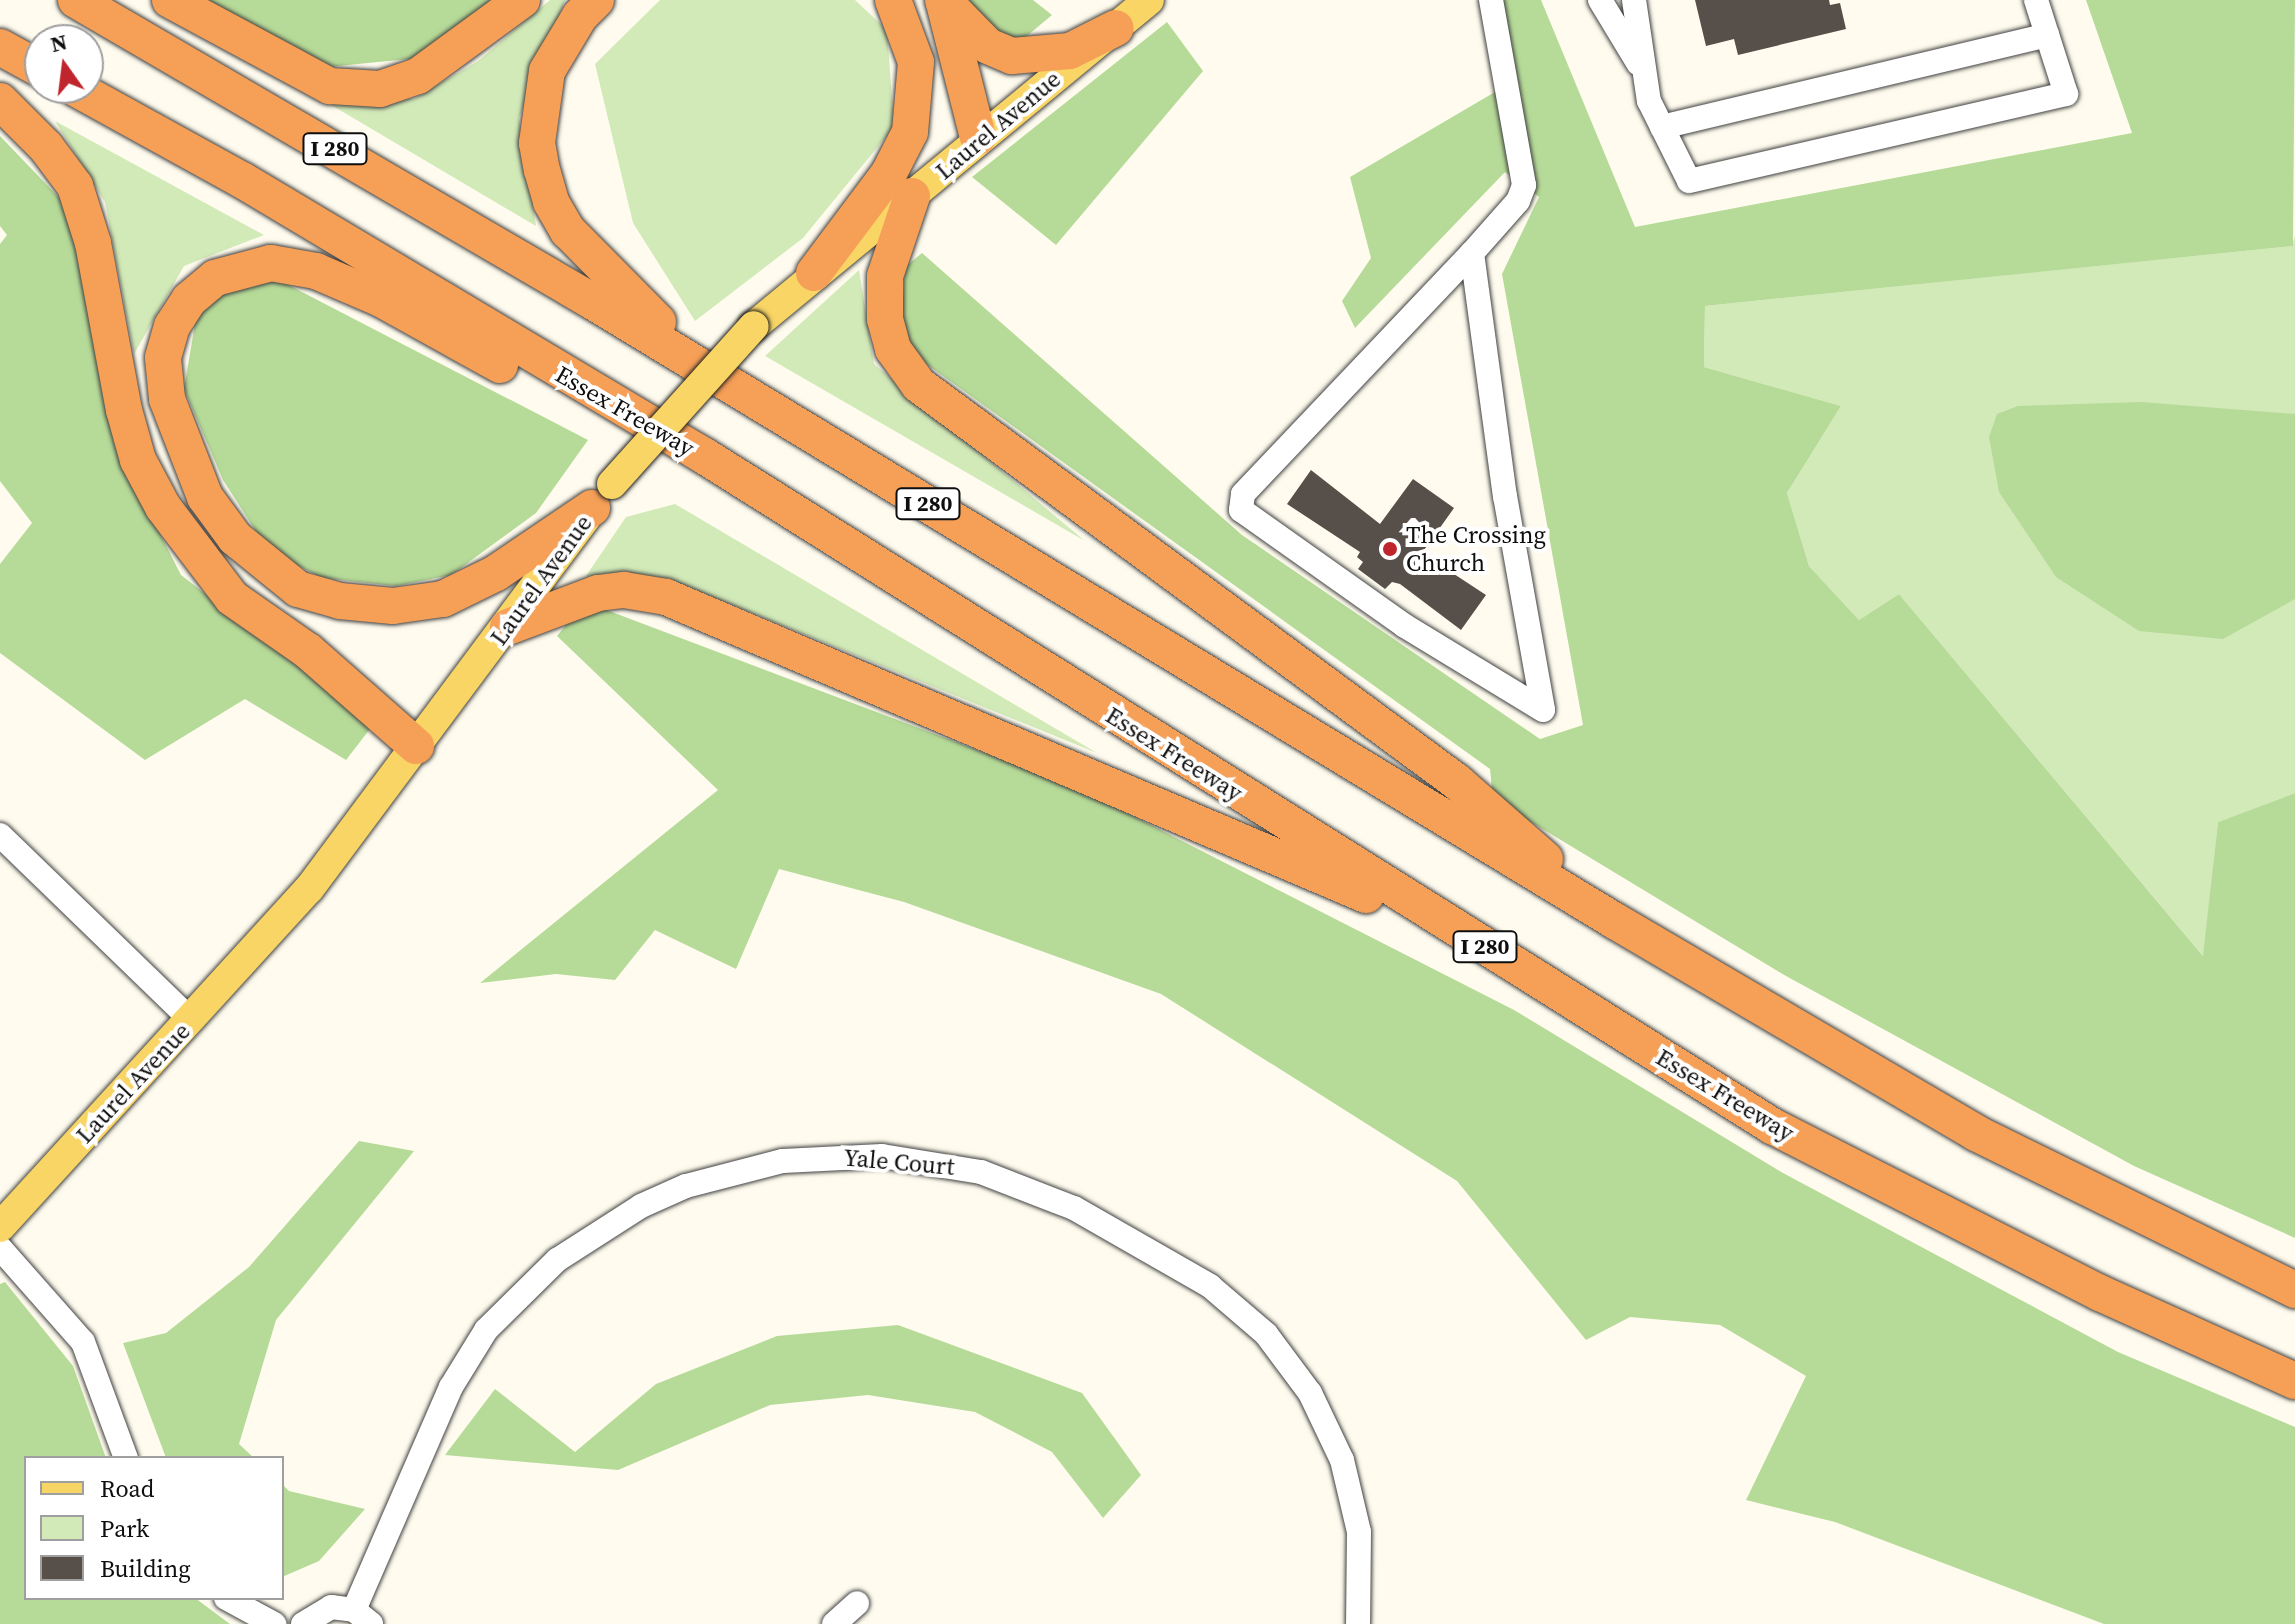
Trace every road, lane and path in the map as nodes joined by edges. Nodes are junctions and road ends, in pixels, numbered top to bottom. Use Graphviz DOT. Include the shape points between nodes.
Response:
graph roads {
  1 [pos="76,0"];
  2 [pos="170,0"];
  3 [pos="522,0"];
  4 [pos="596,0"];
  5 [pos="893,0"];
  6 [pos="943,0"];
  7 [pos="1149,0"];
  8 [pos="1491,0"];
  9 [pos="1600,0"];
  10 [pos="1634,0"];
  11 [pos="2036,0"];
  12 [pos="1116,28"];
  13 [pos="2047,35"];
  14 [pos="0,47"];
  15 [pos="24,60"];
  16 [pos="1645,75"];
  17 [pos="0,101"];
  18 [pos="103,104"];
  19 [pos="1662,127"];
  20 [pos="978,137"];
  21 [pos="912,196"];
  22 [pos="1472,253"];
  23 [pos="814,273"];
  24 [pos="793,422"];
  25 [pos="602,496"];
  26 [pos="804,518"];
  27 [pos="508,627"];
  28 [pos="416,746"];
  29 [pos="0,835"];
  30 [pos="1615,921"];
  31 [pos="1474,941"];
  32 [pos="191,1020"];
  33 [pos="0,1227"];
  34 [pos="0,1248"];
  35 [pos="2295,1290"];
  36 [pos="2295,1381"];
  37 [pos="125,1456"];
  38 [pos="230,1600"];
  39 [pos="857,1603"];
  40 [pos="362,1617"];
  41 [pos="1367,1622"];
  42 [pos="274,1624"];
  43 [pos="303,1624"];
  44 [pos="834,1624"];
  1 -- 24 [label="highway, I 280"];
  2 -- 3 [label="highway" via="330,86 380,89 418,76"];
  4 -- 24 [label="highway" via="562,42 544,83 537,143 551,202 568,231 641,310"];
  5 -- 23 [label="highway" via="916,62 910,132 889,173"];
  6 -- 12 [label="highway" via="988,46 1012,56 1070,51"];
  6 -- 20 [label="highway"];
  7 -- 12 [label="main road, Laurel Avenue"];
  8 -- 22 [label="street" via="1524,185 1518,201"];
  9 -- 16 [label="street"];
  10 -- 16 [label="street"];
  11 -- 13 [label="street"];
  12 -- 20 [label="main road, Laurel Avenue"];
  13 -- 19 [label="street"];
  13 -- 19 [label="street" via="2066,94 1689,181"];
  14 -- 15 [label="highway"];
  16 -- 19 [label="street" via="1649,101"];
  17 -- 28 [label="highway" via="46,147 75,186 93,243 124,410 138,460 163,507 232,598 308,651"];
  18 -- 26 [label="highway, Essex Freeway / I 280" via="347,241"];
  20 -- 21 [label="main road, Laurel Avenue"];
  21 -- 23 [label="main road, Laurel Avenue"];
  21 -- 30 [label="highway" via="885,276 885,319 893,349 919,385 1457,782"];
  22 -- 22 [label="street" via="1243,494 1241,510 1405,626 1543,710 1505,496"];
  23 -- 25 [label="main road, Laurel Avenue, bridge" via="754,326"];
  24 -- 30 [label="highway, I 280"];
  25 -- 26 [label="highway" via="496,573 443,599 393,606 340,601 298,589 263,566 205,497 167,399 163,358 172,326 189,300 215,278 271,263 316,271 381,299 700,472"];
  25 -- 27 [label="main road, Laurel Avenue"];
  26 -- 31 [label="highway, Essex Freeway / I 280"];
  27 -- 28 [label="main road, Laurel Avenue"];
  27 -- 31 [label="highway" via="598,593 624,590 666,597"];
  28 -- 32 [label="main road, Laurel Avenue" via="309,889"];
  29 -- 32 [label="street"];
  30 -- 35 [label="highway, I 280" via="1976,1133"];
  31 -- 36 [label="highway, Essex Freeway / I 280" via="1772,1126 2100,1293"];
  32 -- 33 [label="main road, Laurel Avenue"];
  34 -- 37 [label="street" via="83,1342"];
  38 -- 42 [label="street"];
  39 -- 44 [label="street"];
  40 -- 41 [label="street, Yale Court" via="451,1387 486,1330 557,1260 641,1206 698,1182 783,1161 882,1156 981,1172 1074,1208 1210,1286 1266,1334 1310,1393 1342,1460 1359,1532"];
  40 -- 43 [label="street" via="331,1607"];
}
